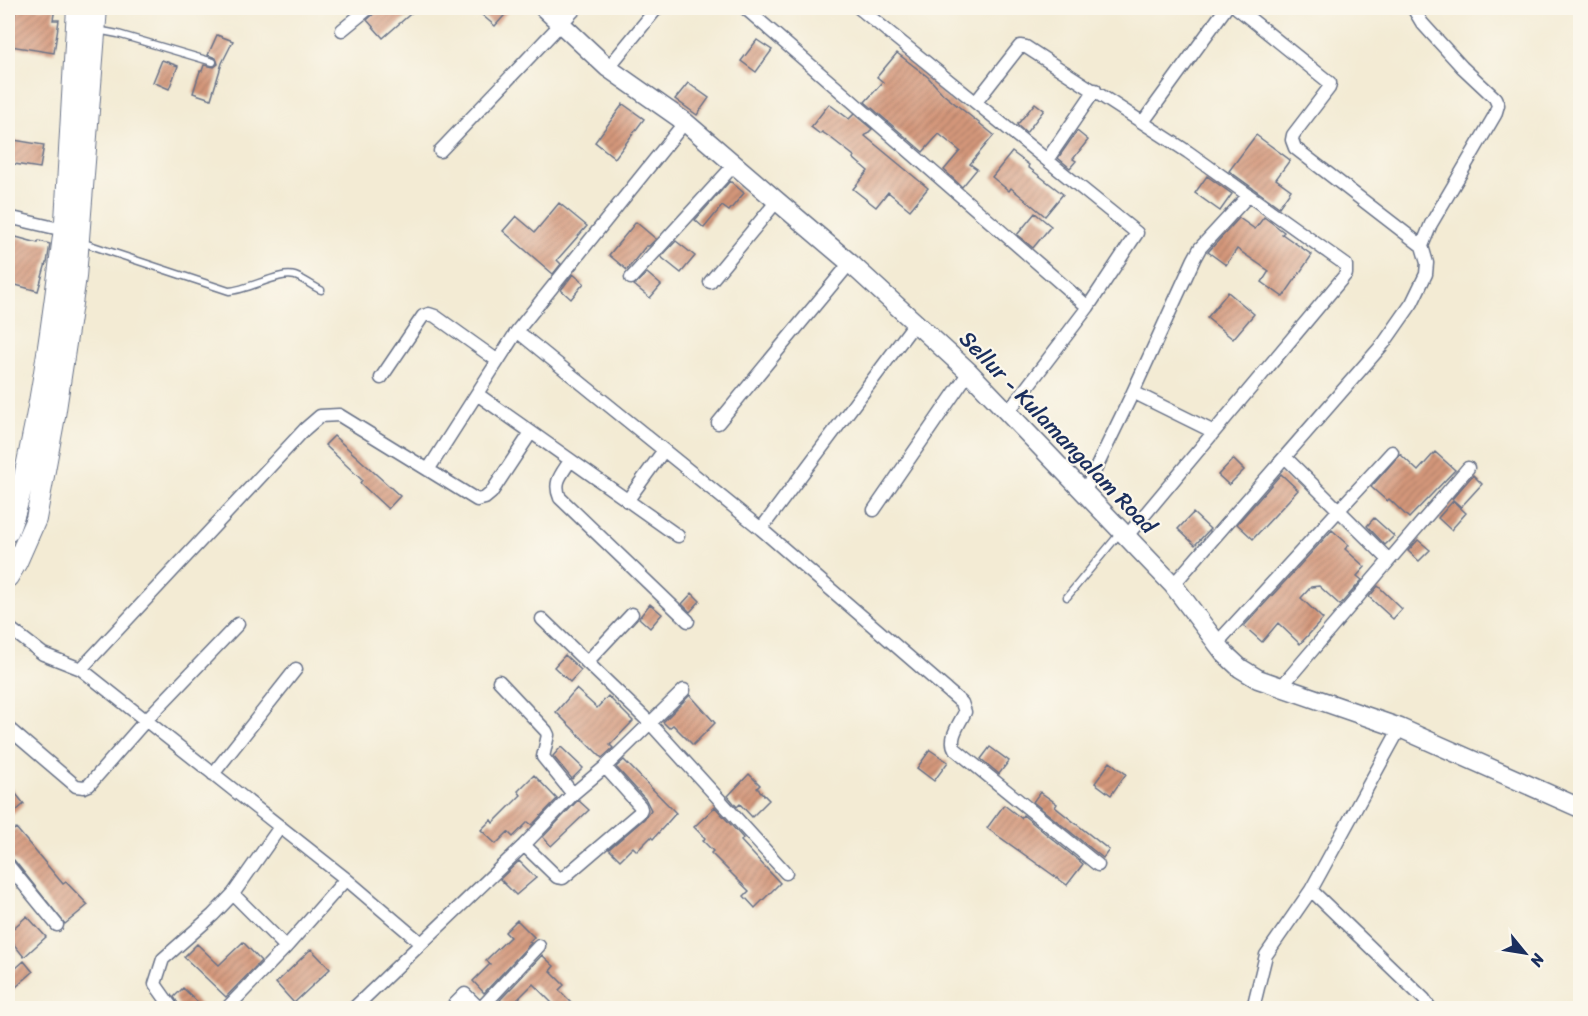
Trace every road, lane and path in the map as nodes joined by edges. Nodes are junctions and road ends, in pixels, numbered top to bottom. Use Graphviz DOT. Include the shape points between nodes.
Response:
graph roads {
  1 [pos="77,8"];
  2 [pos="97,8"];
  3 [pos="369,8"];
  4 [pos="544,8"];
  5 [pos="576,8"];
  6 [pos="657,8"];
  7 [pos="745,8"];
  8 [pos="859,8"];
  9 [pos="1226,8"];
  10 [pos="1237,8"];
  11 [pos="1413,8"];
  12 [pos="561,25"];
  13 [pos="342,30"];
  14 [pos="102,31"];
  15 [pos="213,62"];
  16 [pos="608,68"];
  17 [pos="1095,90"];
  18 [pos="976,102"];
  19 [pos="685,122"];
  20 [pos="1143,122"];
  21 [pos="440,151"];
  22 [pos="1047,160"];
  23 [pos="734,165"];
  24 [pos="1248,196"];
  25 [pos="777,201"];
  26 [pos="8,217"];
  27 [pos="74,238"];
  28 [pos="1422,246"];
  29 [pos="850,263"];
  30 [pos="631,278"];
  31 [pos="710,282"];
  32 [pos="321,290"];
  33 [pos="1088,307"];
  34 [pos="915,323"];
  35 [pos="517,331"];
  36 [pos="498,361"];
  37 [pos="969,372"];
  38 [pos="381,378"];
  39 [pos="1133,392"];
  40 [pos="477,394"];
  41 [pos="1008,412"];
  42 [pos="718,423"];
  43 [pos="1214,432"];
  44 [pos="530,434"];
  45 [pos="664,450"];
  46 [pos="1392,452"];
  47 [pos="1285,458"];
  48 [pos="570,461"];
  49 [pos="1468,468"];
  50 [pos="428,470"];
  51 [pos="1084,493"];
  52 [pos="627,501"];
  53 [pos="1339,509"];
  54 [pos="874,510"];
  55 [pos="761,529"];
  56 [pos="8,532"];
  57 [pos="1124,535"];
  58 [pos="678,536"];
  59 [pos="1388,560"];
  60 [pos="8,577"];
  61 [pos="1173,585"];
  62 [pos="1067,597"];
  63 [pos="632,614"];
  64 [pos="542,619"];
  65 [pos="688,621"];
  66 [pos="238,624"];
  67 [pos="9,631"];
  68 [pos="1217,644"];
  69 [pos="587,662"];
  70 [pos="81,669"];
  71 [pos="296,669"];
  72 [pos="499,681"];
  73 [pos="1281,687"];
  74 [pos="684,690"];
  75 [pos="146,720"];
  76 [pos="650,723"];
  77 [pos="8,728"];
  78 [pos="1400,728"];
  79 [pos="605,767"];
  80 [pos="213,774"];
  81 [pos="573,794"];
  82 [pos="1581,808"];
  83 [pos="280,827"];
  84 [pos="524,845"];
  85 [pos="8,865"];
  86 [pos="1098,865"];
  87 [pos="786,873"];
  88 [pos="346,879"];
  89 [pos="1311,890"];
  90 [pos="232,894"];
  91 [pos="57,925"];
  92 [pos="421,942"];
  93 [pos="540,946"];
  94 [pos="285,947"];
  95 [pos="172,1008"];
  96 [pos="227,1008"];
  97 [pos="354,1008"];
  98 [pos="451,1008"];
  99 [pos="480,1008"];
  100 [pos="1253,1008"];
  101 [pos="1430,1008"];
  1 -- 27 [label="main road"];
  2 -- 14 [label="main road"];
  3 -- 13 [label="street"];
  4 -- 12 [label="main road, Sellur - Kulamangalam Road"];
  5 -- 12 [label="street"];
  6 -- 16 [label="street"];
  7 -- 33 [label="street"];
  8 -- 18 [label="street"];
  9 -- 20 [label="street"];
  10 -- 28 [label="street" via="1330,82 1293,135 1295,148"];
  11 -- 28 [label="street" via="1422,23 1498,105"];
  12 -- 16 [label="main road, Sellur - Kulamangalam Road"];
  12 -- 21 [label="street"];
  14 -- 15 [label="lane"];
  14 -- 27 [label="main road"];
  16 -- 19 [label="main road, Sellur - Kulamangalam Road"];
  17 -- 18 [label="street" via="1020,46"];
  17 -- 20 [label="street"];
  17 -- 22 [label="street"];
  18 -- 22 [label="street"];
  19 -- 23 [label="main road, Sellur - Kulamangalam Road"];
  19 -- 35 [label="street"];
  20 -- 24 [label="street"];
  22 -- 33 [label="street" via="1137,233"];
  23 -- 25 [label="main road, Sellur - Kulamangalam Road"];
  23 -- 30 [label="street"];
  24 -- 39 [label="street" via="1200,248"];
  24 -- 43 [label="street" via="1347,269"];
  25 -- 29 [label="main road, Sellur - Kulamangalam Road"];
  25 -- 31 [label="street"];
  26 -- 27 [label="street"];
  27 -- 32 [label="lane" via="229,291 282,275 294,276"];
  27 -- 56 [label="main road" via="16,513"];
  27 -- 60 [label="main road" via="76,277 42,492 36,519"];
  28 -- 47 [label="street" via="1426,274 1412,303 1384,343"];
  29 -- 34 [label="main road, Sellur - Kulamangalam Road"];
  29 -- 42 [label="street"];
  33 -- 41 [label="street"];
  34 -- 37 [label="main road, Sellur - Kulamangalam Road"];
  34 -- 55 [label="street"];
  35 -- 36 [label="street"];
  35 -- 45 [label="street"];
  36 -- 38 [label="street" via="429,314 423,316"];
  36 -- 40 [label="street"];
  37 -- 41 [label="main road, Sellur - Kulamangalam Road"];
  37 -- 54 [label="street"];
  39 -- 43 [label="street"];
  39 -- 51 [label="street"];
  40 -- 44 [label="street"];
  40 -- 50 [label="street"];
  41 -- 51 [label="main road, Sellur - Kulamangalam Road"];
  43 -- 57 [label="street"];
  44 -- 48 [label="street"];
  44 -- 50 [label="street" via="485,498 477,500"];
  45 -- 52 [label="street"];
  45 -- 55 [label="street"];
  46 -- 53 [label="street"];
  47 -- 53 [label="street"];
  47 -- 61 [label="street"];
  48 -- 52 [label="street"];
  48 -- 65 [label="street" via="557,482 560,498"];
  49 -- 59 [label="street"];
  50 -- 70 [label="street" via="339,416 320,416"];
  51 -- 57 [label="main road, Sellur - Kulamangalam Road"];
  52 -- 58 [label="street"];
  53 -- 59 [label="street"];
  53 -- 68 [label="street"];
  55 -- 86 [label="street" via="962,703 965,712 952,738 955,749"];
  57 -- 61 [label="main road, Sellur - Kulamangalam Road"];
  57 -- 62 [label="lane"];
  59 -- 73 [label="street"];
  61 -- 68 [label="main road, Sellur - Kulamangalam Road"];
  63 -- 69 [label="street"];
  64 -- 69 [label="street"];
  66 -- 75 [label="street"];
  67 -- 70 [label="street" via="43,654"];
  68 -- 73 [label="main road, Sellur - Kulamangalam Road" via="1240,668"];
  69 -- 76 [label="street"];
  70 -- 75 [label="street"];
  71 -- 80 [label="street"];
  72 -- 81 [label="street" via="546,731 543,757"];
  73 -- 78 [label="main road, Sellur - Kulamangalam Road"];
  74 -- 76 [label="street"];
  75 -- 77 [label="street" via="84,787 76,786"];
  75 -- 80 [label="street"];
  76 -- 79 [label="street"];
  76 -- 87 [label="street"];
  78 -- 82 [label="main road, Sellur - Kulamangalam Road"];
  78 -- 89 [label="street"];
  79 -- 81 [label="street"];
  79 -- 84 [label="street" via="640,806 639,813 563,878 557,877"];
  80 -- 83 [label="street"];
  81 -- 84 [label="street"];
  83 -- 88 [label="street"];
  83 -- 90 [label="street"];
  84 -- 92 [label="street"];
  85 -- 91 [label="street"];
  88 -- 92 [label="street"];
  88 -- 94 [label="street"];
  89 -- 100 [label="street" via="1266,955"];
  89 -- 101 [label="street"];
  90 -- 94 [label="street"];
  90 -- 95 [label="street" via="163,958 155,984"];
  92 -- 97 [label="street"];
  93 -- 99 [label="street"];
  94 -- 96 [label="street"];
  98 -- 99 [label="street" via="465,994"];
}
